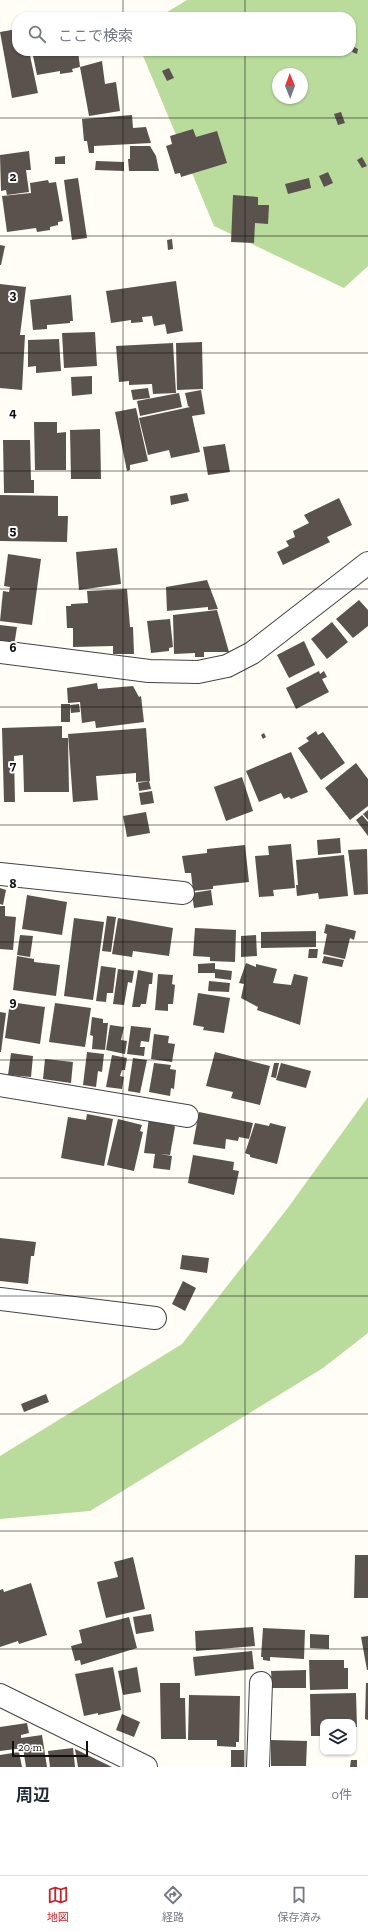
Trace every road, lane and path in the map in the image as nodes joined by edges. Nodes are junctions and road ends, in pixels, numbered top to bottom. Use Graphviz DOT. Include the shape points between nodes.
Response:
graph roads {
  1 [pos="368,562"];
  2 [pos="0,652"];
  3 [pos="0,874"];
  4 [pos="183,893"];
  5 [pos="0,1085"];
  6 [pos="187,1116"];
  7 [pos="0,1300"];
  8 [pos="155,1318"];
  9 [pos="261,1682"];
  10 [pos="0,1695"];
  11 [pos="146,1767"];
  12 [pos="258,1767"];
  1 -- 2 [label="street" via="252,653 226,666 198,672 148,672"];
  3 -- 4 [label="street"];
  5 -- 6 [label="street"];
  7 -- 8 [label="street"];
  9 -- 12 [label="street"];
  10 -- 11 [label="street"];
}
